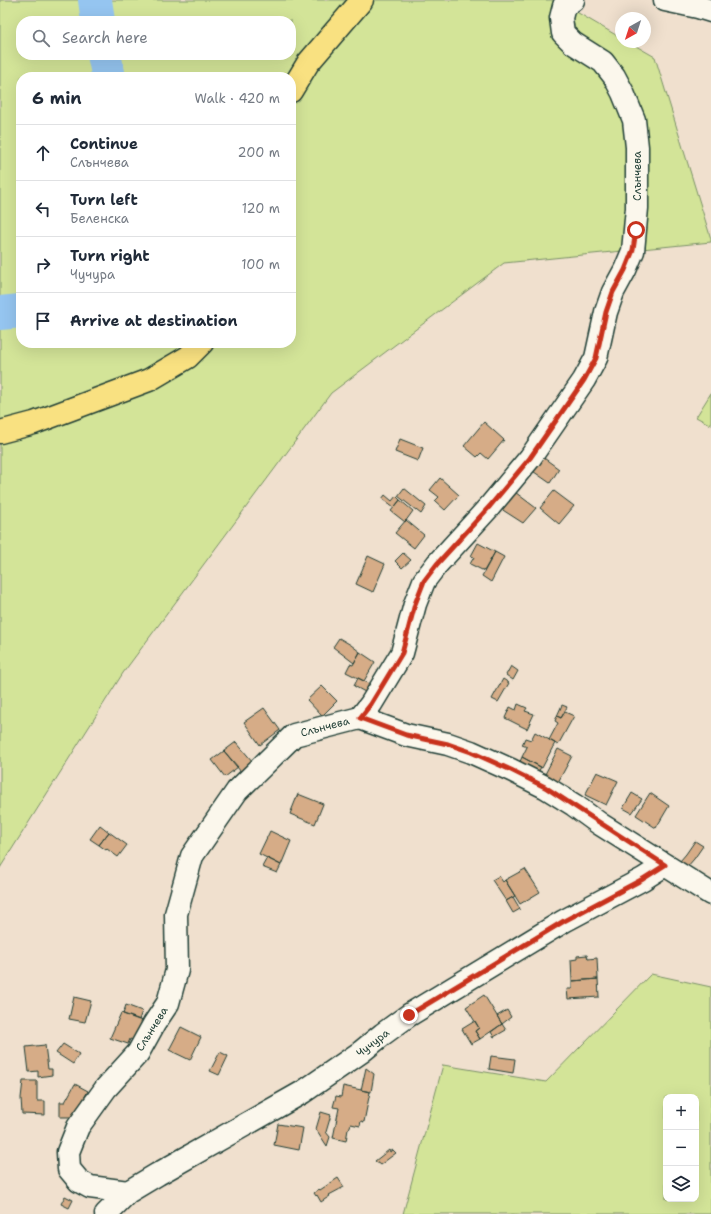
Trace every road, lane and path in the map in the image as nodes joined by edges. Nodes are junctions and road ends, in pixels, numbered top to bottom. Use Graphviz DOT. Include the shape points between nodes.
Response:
graph roads {
  1 [pos="362,0"];
  2 [pos="573,0"];
  3 [pos="665,0"];
  4 [pos="711,11"];
  5 [pos="296,83"];
  6 [pos="197,348"];
  7 [pos="0,432"];
  8 [pos="360,718"];
  9 [pos="665,865"];
  10 [pos="711,894"];
  11 [pos="128,1192"];
  12 [pos="106,1214"];
  1 -- 5 [label="main road" via="308,64"];
  2 -- 8 [label="street, Слънчева" via="564,6 561,18 563,33 588,54 603,62 614,76 634,120 637,147 637,208 633,250 613,292 596,358 584,380 530,458 424,581 402,653"];
  3 -- 4 [label="street"];
  6 -- 7 [label="main road" via="188,357 149,380 34,423"];
  8 -- 9 [label="street" via="406,735 448,744 511,770 545,787"];
  8 -- 11 [label="street, Слънчева" via="294,735 237,791 192,856 176,914 177,970 168,1003 138,1052 106,1088 78,1127 68,1152 69,1169 79,1181 90,1187"];
  9 -- 10 [label="street"];
  9 -- 11 [label="street, Чучура" via="564,921 409,1015 362,1052 303,1092"];
  11 -- 12 [label="street, Чучура"];
}
